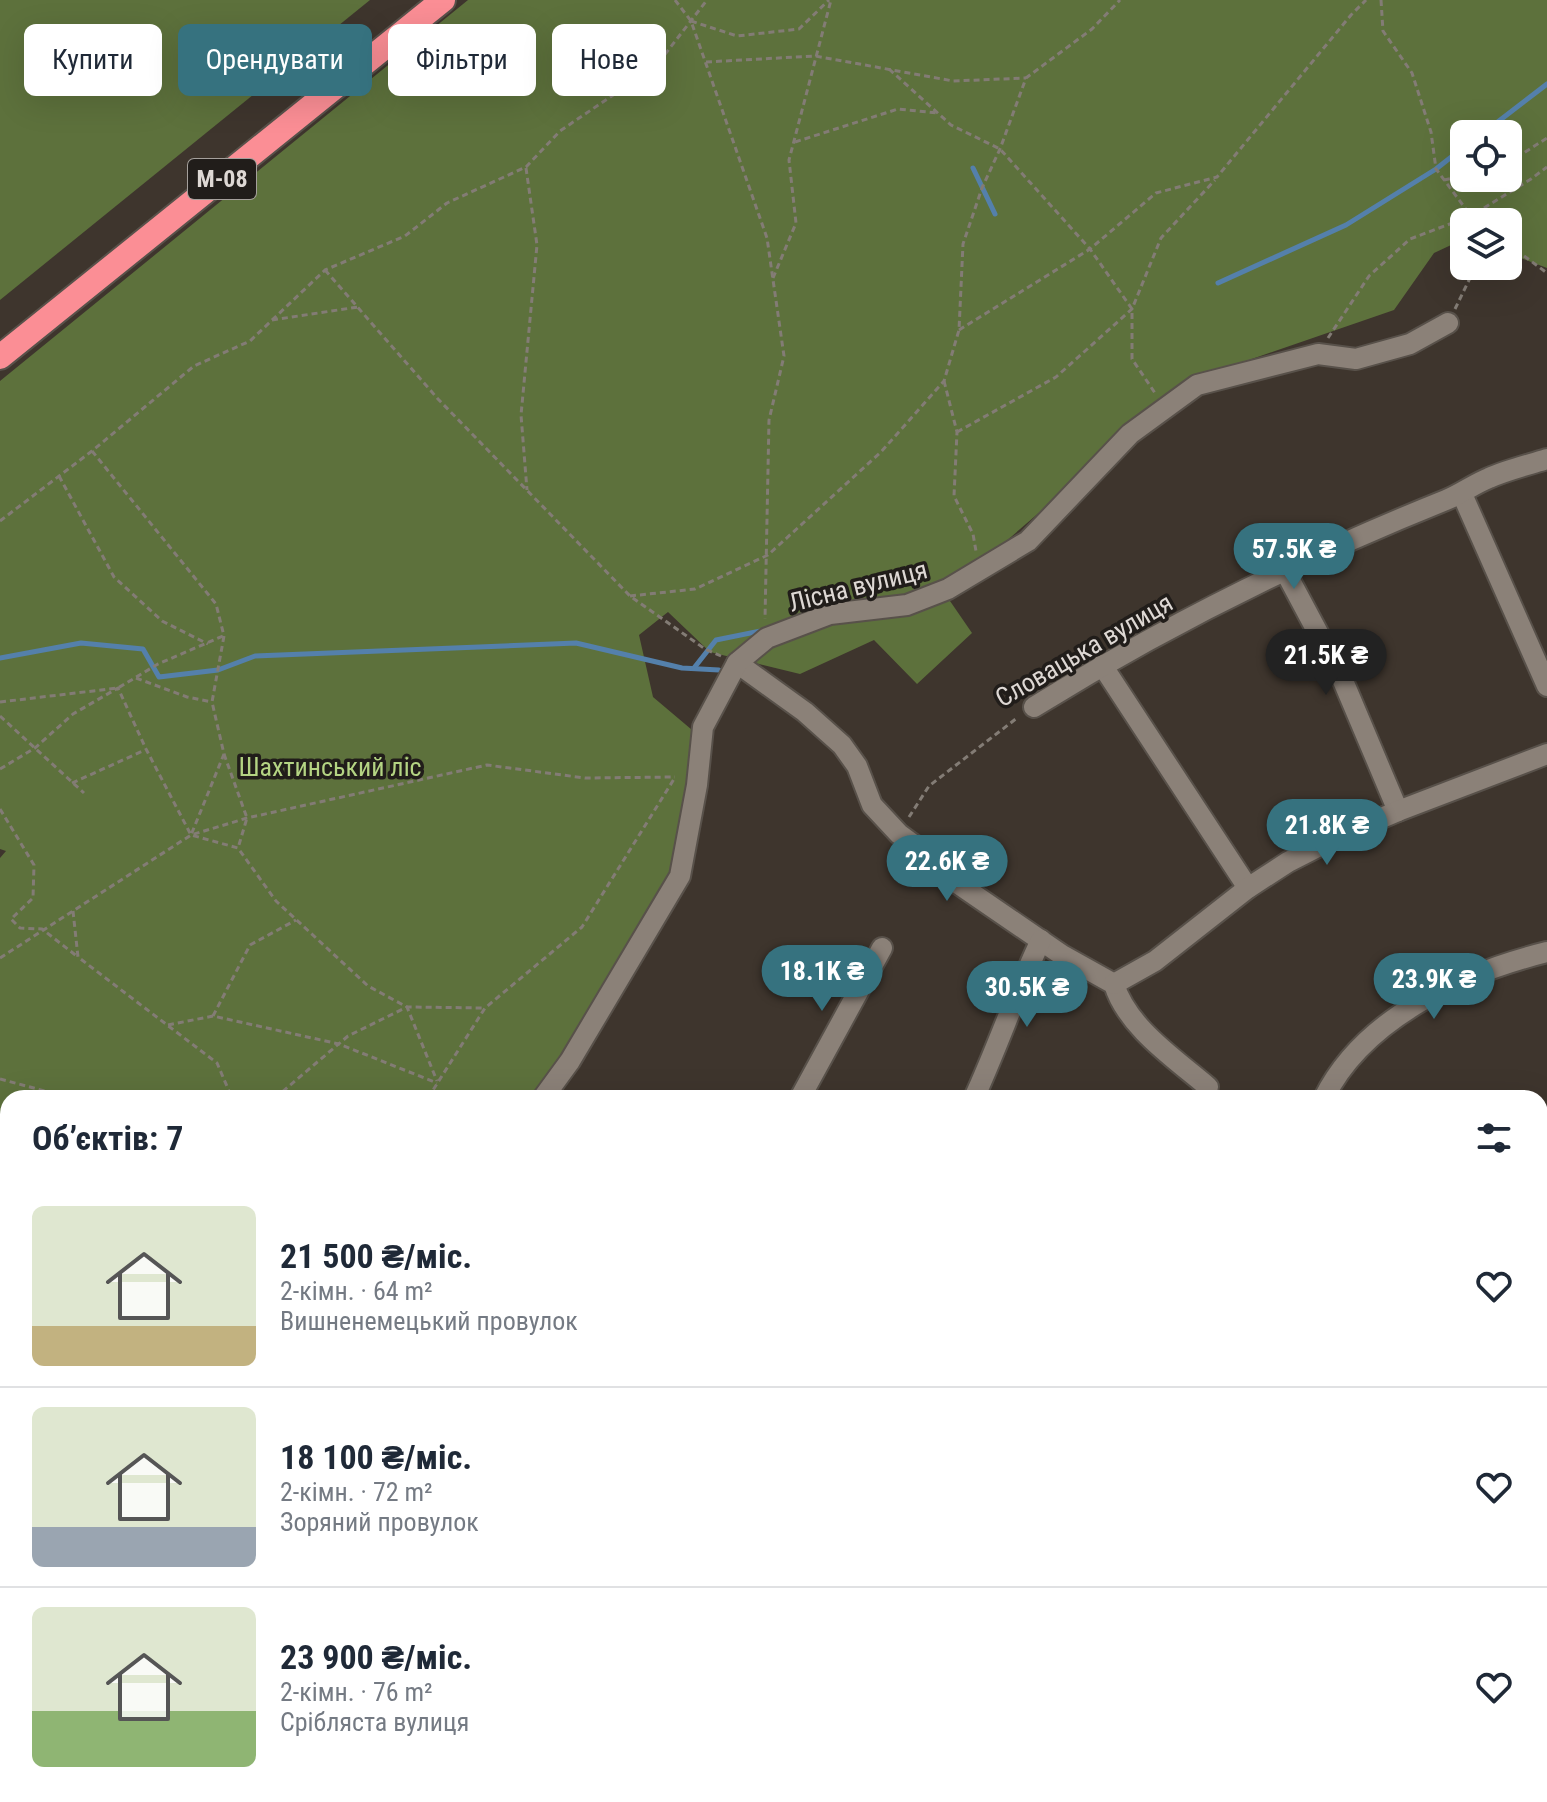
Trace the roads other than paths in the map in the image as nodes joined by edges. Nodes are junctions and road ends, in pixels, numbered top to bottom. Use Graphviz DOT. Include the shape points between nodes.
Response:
graph roads {
  1 [pos="443,0"];
  2 [pos="1448,323"];
  3 [pos="0,357"];
  4 [pos="1547,459"];
  5 [pos="1462,494"];
  6 [pos="1285,571"];
  7 [pos="737,663"];
  8 [pos="1102,665"];
  9 [pos="1547,686"];
  10 [pos="1034,707"];
  11 [pos="1547,754"];
  12 [pos="1398,811"];
  13 [pos="1248,888"];
  14 [pos="1041,940"];
  15 [pos="882,948"];
  16 [pos="1547,952"];
  17 [pos="1114,984"];
  18 [pos="1208,1087"];
  19 [pos="549,1090"];
  20 [pos="804,1090"];
  21 [pos="978,1090"];
  22 [pos="1329,1090"];
  1 -- 3 [label="highway, М-08"];
  2 -- 7 [label="street, Лісна вулиця" via="1410,344 1356,359 1318,354 1197,385 1130,434 1028,541 979,571 907,605 830,614 767,638"];
  4 -- 5 [label="street, Словацька вулиця" via="1489,478"];
  5 -- 6 [label="street, Словацька вулиця"];
  5 -- 9 [label="street"];
  6 -- 8 [label="street, Словацька вулиця"];
  6 -- 12 [label="street" via="1341,676"];
  7 -- 14 [label="street" via="842,745 857,766 872,805 899,834 957,883"];
  7 -- 19 [label="street, Лісна вулиця" via="703,727 680,876"];
  8 -- 10 [label="street, Словацька вулиця"];
  8 -- 13 [label="street"];
  11 -- 12 [label="street"];
  12 -- 13 [label="street" via="1288,862"];
  13 -- 17 [label="street" via="1155,961"];
  14 -- 17 [label="street"];
  14 -- 21 [label="street"];
  15 -- 20 [label="street"];
  16 -- 22 [label="street" via="1472,974 1440,990 1362,1043"];
  17 -- 18 [label="street" via="1119,1001 1144,1031"];
}
